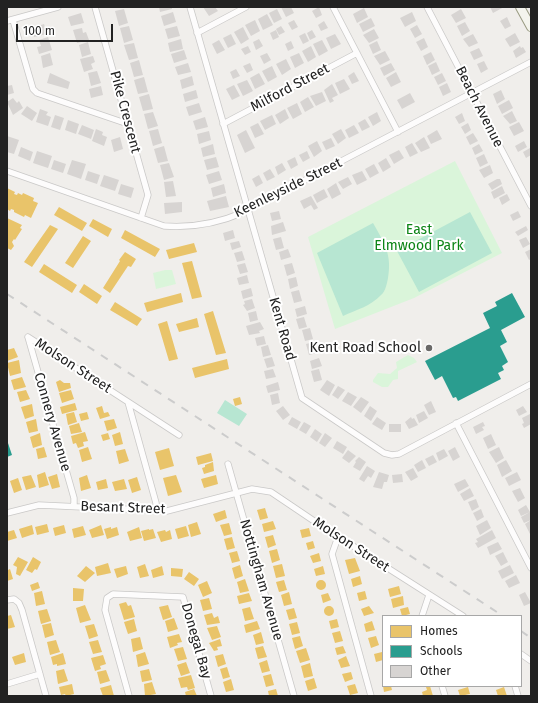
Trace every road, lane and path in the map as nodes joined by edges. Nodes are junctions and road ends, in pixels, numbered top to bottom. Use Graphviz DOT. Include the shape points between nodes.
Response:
graph roads {
  1 [pos="58,7"];
  2 [pos="94,7"];
  3 [pos="190,7"];
  4 [pos="246,7"];
  5 [pos="333,7"];
  6 [pos="427,7"];
  7 [pos="520,7"];
  8 [pos="10,20"];
  9 [pos="531,27"];
  10 [pos="197,33"];
  11 [pos="357,53"];
  12 [pos="531,62"];
  13 [pos="472,93"];
  14 [pos="128,124"];
  15 [pos="223,124"];
  16 [pos="398,132"];
  17 [pos="7,171"];
  18 [pos="531,206"];
  19 [pos="248,210"];
  20 [pos="142,218"];
  21 [pos="28,337"];
  22 [pos="531,385"];
  23 [pos="128,402"];
  24 [pos="456,423"];
  25 [pos="179,435"];
  26 [pos="228,464"];
  27 [pos="237,492"];
  28 [pos="74,506"];
  29 [pos="156,511"];
  30 [pos="7,514"];
  31 [pos="338,537"];
  32 [pos="531,568"];
  33 [pos="429,595"];
  34 [pos="7,600"];
  35 [pos="422,615"];
  36 [pos="461,615"];
  37 [pos="522,655"];
  38 [pos="531,660"];
  39 [pos="40,674"];
  40 [pos="7,684"];
  41 [pos="46,696"];
  42 [pos="129,696"];
  43 [pos="211,696"];
  44 [pos="294,696"];
  45 [pos="372,696"];
  1 -- 8 [label="street"];
  2 -- 14 [label="street, Pike Crescent"];
  3 -- 10 [label="street, Kent Road"];
  4 -- 10 [label="street"];
  5 -- 11 [label="street"];
  6 -- 13 [label="street, Beach Avenue"];
  7 -- 9 [label="street"];
  8 -- 14 [label="street" via="33,89 37,93"];
  10 -- 15 [label="street, Kent Road"];
  11 -- 15 [label="street, Milford Street"];
  11 -- 16 [label="street"];
  12 -- 13 [label="street, Keenleyside Street"];
  13 -- 16 [label="street, Keenleyside Street"];
  13 -- 18 [label="street, Beach Avenue"];
  14 -- 20 [label="street, Pike Crescent" via="148,195"];
  15 -- 19 [label="street, Kent Road"];
  16 -- 19 [label="street, Keenleyside Street"];
  17 -- 20 [label="street, Keenleyside Street"];
  19 -- 20 [label="street, Keenleyside Street" via="192,227 164,226"];
  19 -- 24 [label="street, Kent Road" via="302,398 384,453 392,455 399,454"];
  21 -- 23 [label="street, Molson Street"];
  21 -- 28 [label="street, Connery Avenue" via="74,498"];
  22 -- 24 [label="street, Kent Road"];
  23 -- 25 [label="street, Molson Street"];
  23 -- 29 [label="street"];
  24 -- 32 [label="street"];
  26 -- 27 [label="street, Nottingham Avenue"];
  27 -- 29 [label="street, Besant Street" via="176,509"];
  27 -- 31 [label="street, Molson Street" via="252,489 271,492"];
  27 -- 44 [label="street, Nottingham Avenue"];
  28 -- 29 [label="street, Besant Street"];
  28 -- 30 [label="street, Besant Street" via="39,505"];
  31 -- 33 [label="street, Molson Street"];
  31 -- 45 [label="street" via="332,554"];
  33 -- 35 [label="street"];
  33 -- 36 [label="street, Molson Street"];
  34 -- 39 [label="street" via="14,599 21,606"];
  37 -- 38 [label="street"];
  39 -- 40 [label="street"];
  39 -- 41 [label="street"];
  42 -- 43 [label="street, Donegal Bay" via="105,610 107,598 113,594 183,597"];
}
